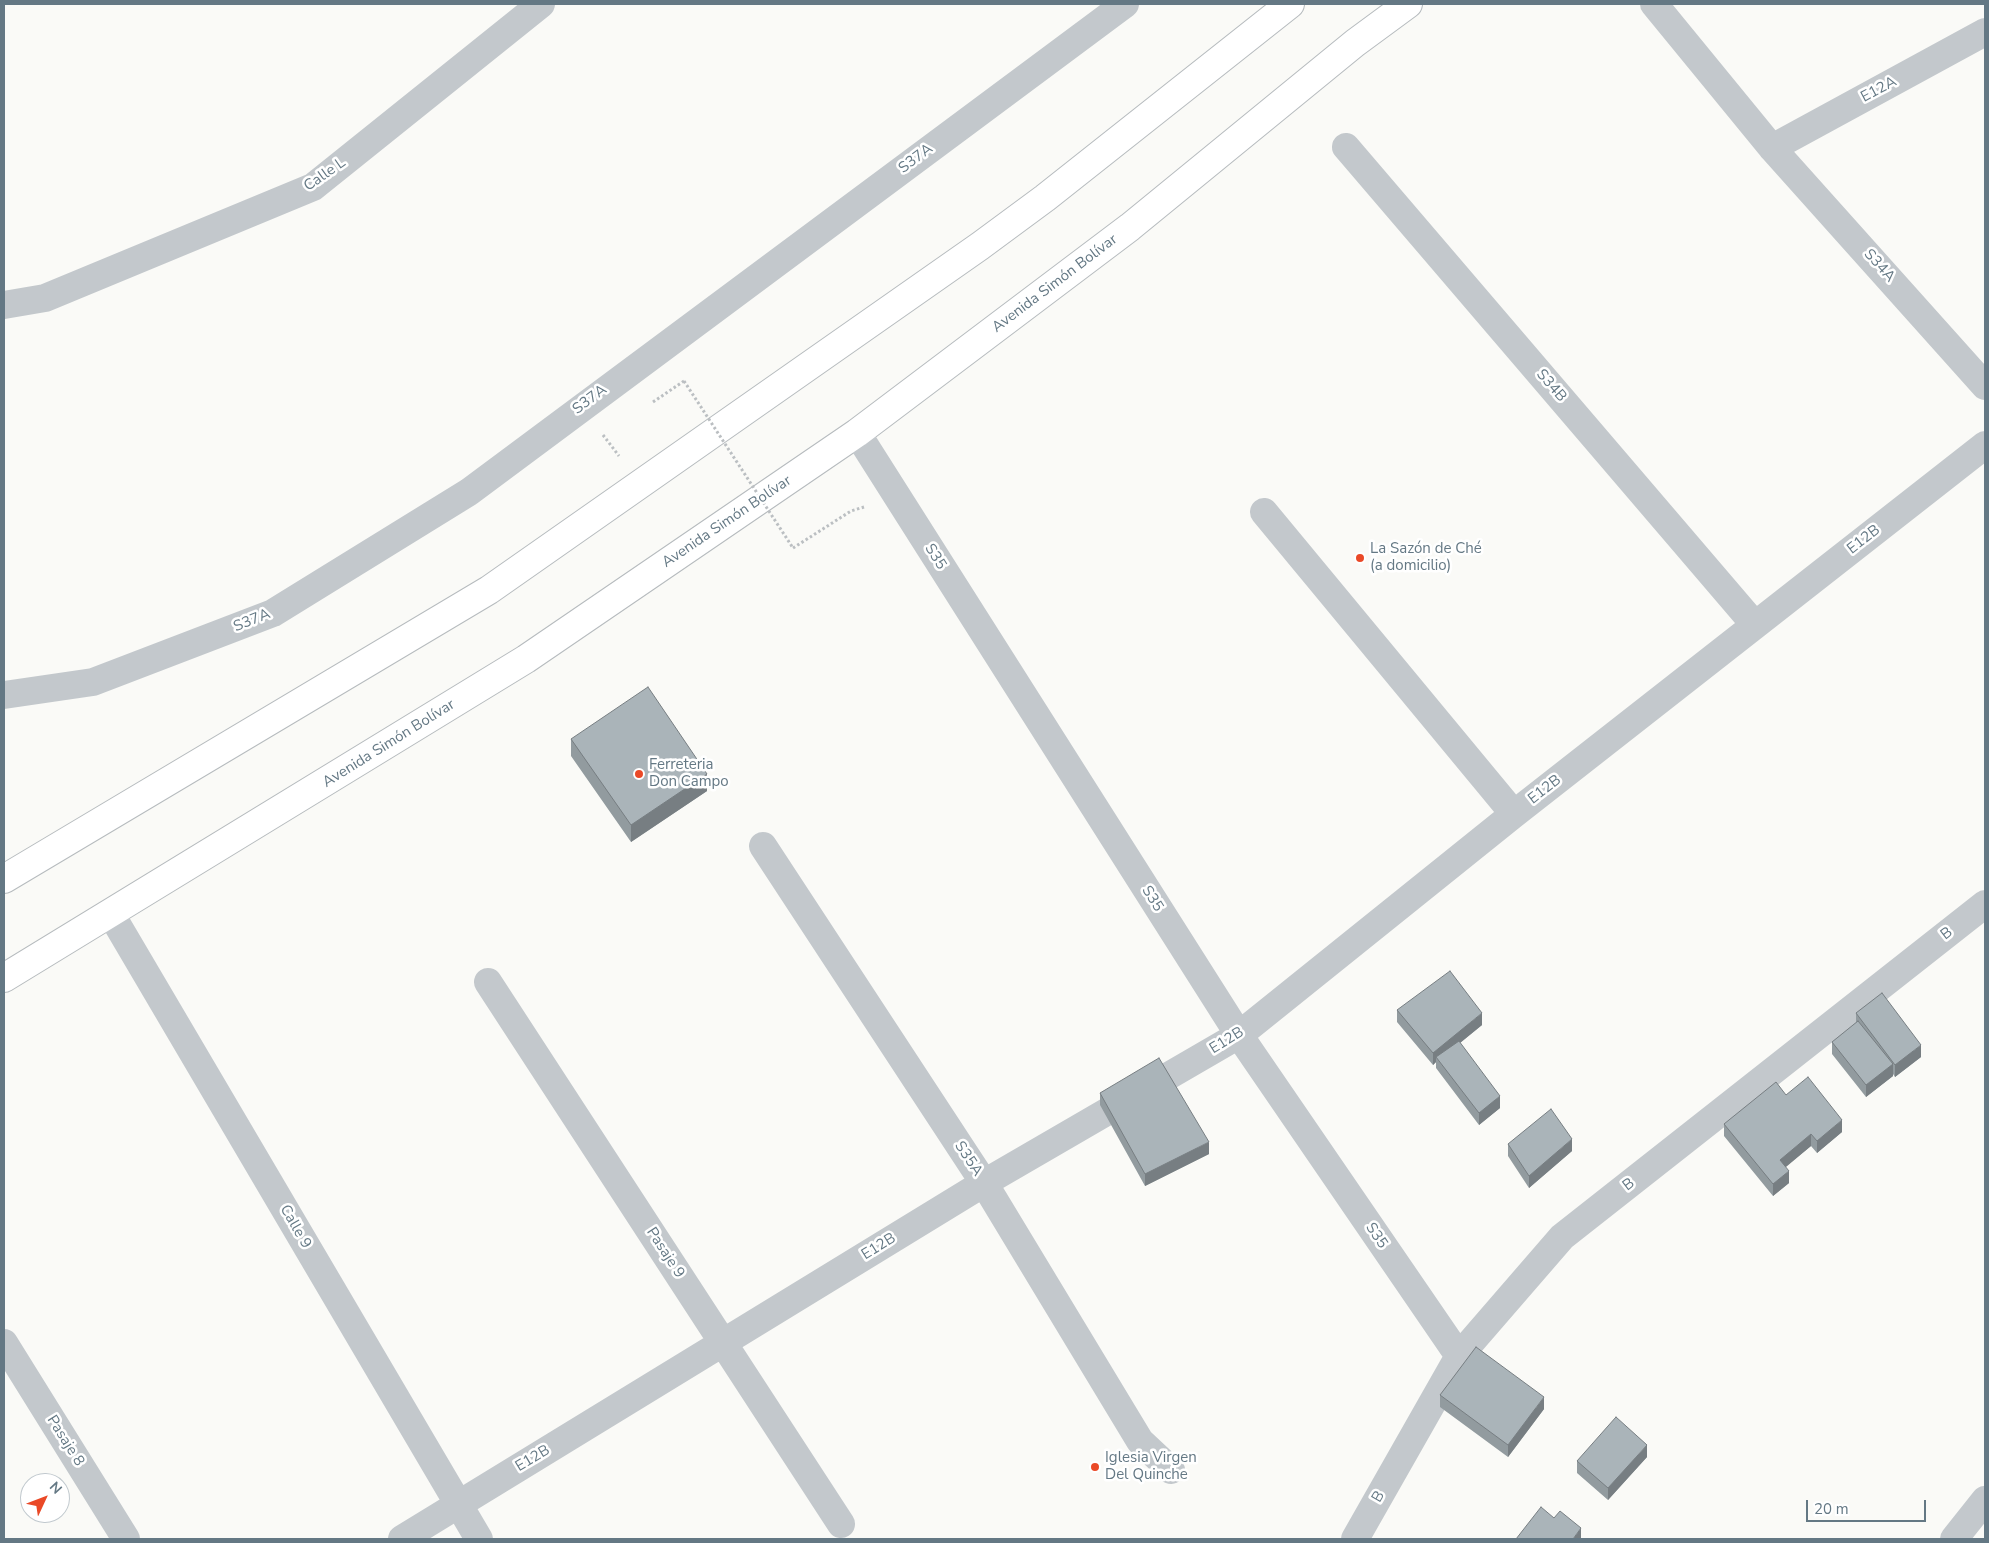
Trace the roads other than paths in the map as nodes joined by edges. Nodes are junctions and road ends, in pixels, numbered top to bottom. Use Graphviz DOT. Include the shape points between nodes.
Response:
graph roads {
  1 [pos="541,4"];
  2 [pos="1125,4"];
  3 [pos="1290,4"];
  4 [pos="1408,4"];
  5 [pos="1654,4"];
  6 [pos="1985,32"];
  7 [pos="1346,147"];
  8 [pos="1772,148"];
  9 [pos="4,305"];
  10 [pos="1983,378"];
  11 [pos="857,433"];
  12 [pos="1985,446"];
  13 [pos="1264,512"];
  14 [pos="1755,625"];
  15 [pos="4,696"];
  16 [pos="1514,814"];
  17 [pos="763,846"];
  18 [pos="4,879"];
  19 [pos="1985,904"];
  20 [pos="111,914"];
  21 [pos="4,978"];
  22 [pos="488,982"];
  23 [pos="1239,1036"];
  24 [pos="984,1183"];
  25 [pos="4,1342"];
  26 [pos="724,1343"];
  27 [pos="1459,1356"];
  28 [pos="1171,1470"];
  29 [pos="1985,1500"];
  30 [pos="458,1504"];
  31 [pos="841,1524"];
  32 [pos="126,1539"];
  33 [pos="402,1539"];
  34 [pos="479,1539"];
  35 [pos="1355,1539"];
  36 [pos="1954,1539"];
  1 -- 9 [label="street, Calle L" via="313,187 45,298"];
  2 -- 15 [label="street, S37A" via="469,492 273,613 94,682"];
  3 -- 18 [label="highway" via="980,246 490,590"];
  4 -- 11 [label="highway, Avenida Simón Bolívar" via="1355,43 1130,227"];
  5 -- 8 [label="street, S34A"];
  6 -- 8 [label="street, E12A"];
  7 -- 14 [label="street, S34B"];
  8 -- 10 [label="street, S34A"];
  11 -- 20 [label="highway, Avenida Simón Bolívar" via="526,659"];
  11 -- 23 [label="street, S35"];
  12 -- 14 [label="street, E12B"];
  13 -- 16 [label="street"];
  14 -- 16 [label="street, E12B"];
  16 -- 23 [label="street, E12B"];
  17 -- 24 [label="street, S35A"];
  19 -- 27 [label="street, B" via="1562,1237"];
  20 -- 21 [label="highway, Avenida Simón Bolívar"];
  20 -- 30 [label="street, Calle 9"];
  22 -- 26 [label="street, Pasaje 9"];
  23 -- 24 [label="street, E12B"];
  23 -- 27 [label="street, S35"];
  24 -- 26 [label="street, E12B"];
  24 -- 28 [label="street, S35A" via="1140,1441"];
  25 -- 32 [label="street, Pasaje 8"];
  26 -- 30 [label="street, E12B"];
  26 -- 31 [label="street, Pasaje 9"];
  27 -- 35 [label="street, B"];
  29 -- 36 [label="street"];
  30 -- 33 [label="street, E12B"];
  30 -- 34 [label="street, Calle 9"];
}
